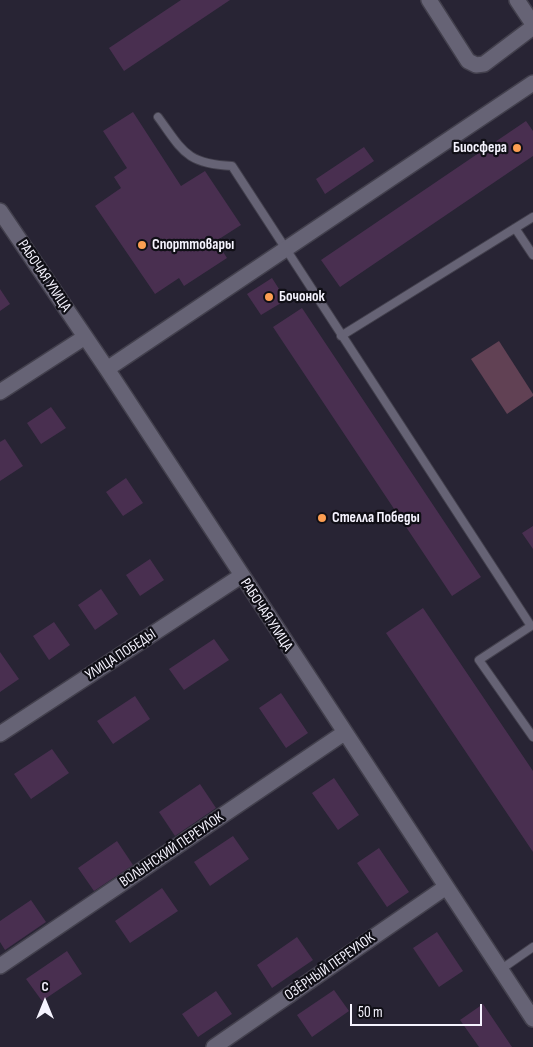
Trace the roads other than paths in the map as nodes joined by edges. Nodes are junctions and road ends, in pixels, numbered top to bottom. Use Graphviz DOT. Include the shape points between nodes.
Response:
graph roads {
  1 [pos="429,0"];
  2 [pos="517,0"];
  3 [pos="533,26"];
  4 [pos="533,83"];
  5 [pos="158,117"];
  6 [pos="0,210"];
  7 [pos="533,216"];
  8 [pos="515,228"];
  9 [pos="285,250"];
  10 [pos="533,255"];
  11 [pos="341,336"];
  12 [pos="85,338"];
  13 [pos="107,369"];
  14 [pos="0,392"];
  15 [pos="241,576"];
  16 [pos="532,626"];
  17 [pos="344,733"];
  18 [pos="0,734"];
  19 [pos="533,737"];
  20 [pos="446,887"];
  21 [pos="533,946"];
  22 [pos="0,966"];
  23 [pos="500,970"];
  24 [pos="533,1019"];
  25 [pos="214,1047"];
  1 -- 3 [label="street" via="468,61 476,65 484,64"];
  2 -- 3 [label="street"];
  4 -- 9 [label="street"];
  5 -- 9 [label="lane" via="186,155 211,165 232,166"];
  6 -- 12 [label="street, РАБОЧАЯ УЛИЦА"];
  7 -- 8 [label="lane"];
  8 -- 10 [label="lane"];
  8 -- 11 [label="lane"];
  9 -- 11 [label="lane"];
  9 -- 13 [label="street"];
  11 -- 16 [label="lane"];
  12 -- 13 [label="street, РАБОЧАЯ УЛИЦА"];
  12 -- 14 [label="street"];
  13 -- 15 [label="street, РАБОЧАЯ УЛИЦА"];
  15 -- 17 [label="street, РАБОЧАЯ УЛИЦА"];
  15 -- 18 [label="street, УЛИЦА ПОБЕДЫ"];
  16 -- 19 [label="lane" via="479,660"];
  17 -- 20 [label="street, РАБОЧАЯ УЛИЦА"];
  17 -- 22 [label="street, ВОЛЫНСКИЙ ПЕРЕУЛОК"];
  20 -- 23 [label="street, РАБОЧАЯ УЛИЦА"];
  20 -- 25 [label="street, ОЗЁРНЫЙ ПЕРЕУЛОК"];
  21 -- 23 [label="lane"];
  23 -- 24 [label="street, РАБОЧАЯ УЛИЦА"];
}
